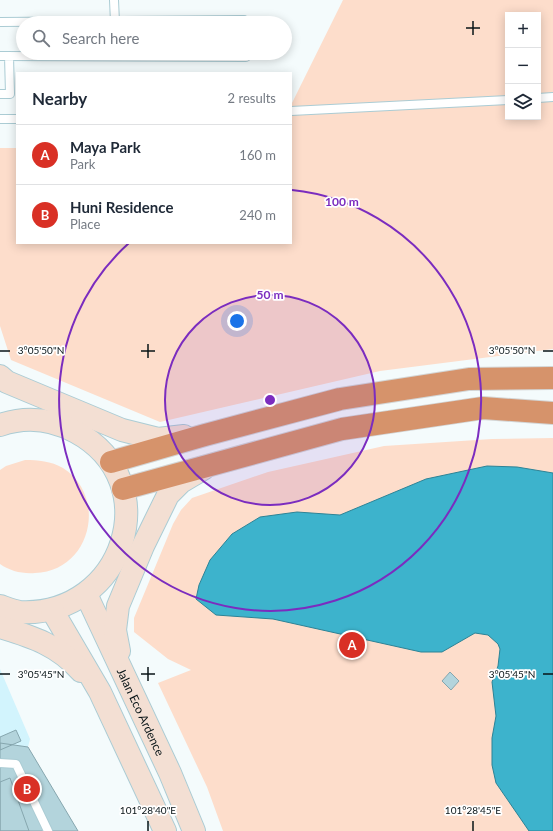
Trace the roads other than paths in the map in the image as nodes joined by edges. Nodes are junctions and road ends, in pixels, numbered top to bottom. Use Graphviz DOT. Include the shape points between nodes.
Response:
graph roads {
  1 [pos="114,0"];
  2 [pos="115,16"];
  3 [pos="0,22"];
  4 [pos="16,22"];
  5 [pos="0,56"];
  6 [pos="9,56"];
  7 [pos="16,56"];
  8 [pos="0,94"];
  9 [pos="553,97"];
  10 [pos="541,98"];
  11 [pos="505,100"];
  12 [pos="292,111"];
  13 [pos="0,119"];
  14 [pos="16,119"];
  15 [pos="553,373"];
  16 [pos="0,376"];
  17 [pos="488,378"];
  18 [pos="553,378"];
  19 [pos="553,406"];
  20 [pos="483,408"];
  21 [pos="553,412"];
  22 [pos="3,418"];
  23 [pos="205,435"];
  24 [pos="111,462"];
  25 [pos="215,462"];
  26 [pos="123,489"];
  27 [pos="86,594"];
  28 [pos="0,606"];
  29 [pos="52,610"];
  30 [pos="0,627"];
  31 [pos="126,680"];
  32 [pos="100,692"];
  33 [pos="0,763"];
  34 [pos="48,831"];
  35 [pos="165,831"];
  36 [pos="194,831"];
  1 -- 2 [label="lane"];
  3 -- 4 [label="lane"];
  5 -- 6 [label="lane"];
  6 -- 7 [label="lane"];
  6 -- 8 [label="lane" via="10,94"];
  9 -- 10 [label="lane"];
  11 -- 12 [label="lane"];
  13 -- 14 [label="lane"];
  15 -- 17 [label="highway"];
  16 -- 23 [label="street" via="13,385 122,430 158,439"];
  17 -- 18 [label="highway"];
  17 -- 23 [label="highway" via="340,399"];
  19 -- 20 [label="highway"];
  20 -- 21 [label="highway"];
  20 -- 25 [label="highway" via="342,428"];
  22 -- 24 [label="street" via="62,424 89,439"];
  23 -- 24 [label="highway"];
  24 -- 26 [label="street"];
  25 -- 26 [label="highway"];
  25 -- 31 [label="street" via="181,482 168,495 118,606 115,630"];
  26 -- 27 [label="street" via="127,518 121,547 108,573"];
  27 -- 29 [label="street"];
  27 -- 31 [label="street, Jalan Eco Ardence"];
  28 -- 29 [label="street" via="20,612"];
  29 -- 32 [label="street"];
  30 -- 32 [label="street" via="34,638 68,657"];
  31 -- 32 [label="street"];
  31 -- 36 [label="street, Jalan Eco Ardence"];
  32 -- 35 [label="street"];
  33 -- 34 [label="lane" via="16,764"];
}
